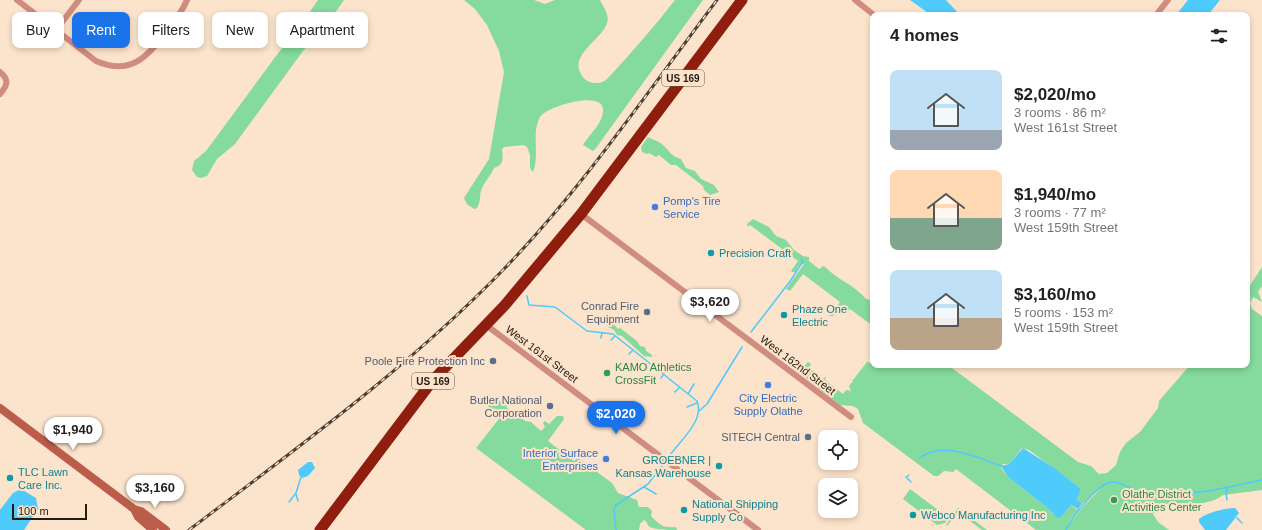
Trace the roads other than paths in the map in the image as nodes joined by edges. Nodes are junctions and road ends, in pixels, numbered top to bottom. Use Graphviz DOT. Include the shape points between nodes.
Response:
graph roads {
  1 [pos="17,0"];
  2 [pos="79,0"];
  3 [pos="187,0"];
  4 [pos="742,0"];
  5 [pos="855,0"];
  6 [pos="1168,0"];
  7 [pos="33,12"];
  8 [pos="870,12"];
  9 [pos="1158,12"];
  10 [pos="64,20"];
  11 [pos="64,36"];
  12 [pos="0,72"];
  13 [pos="0,94"];
  14 [pos="581,214"];
  15 [pos="486,325"];
  16 [pos="0,408"];
  17 [pos="851,417"];
  18 [pos="134,509"];
  19 [pos="153,530"];
  20 [pos="166,530"];
  21 [pos="320,530"];
  22 [pos="758,530"];
  1 -- 7 [label="street"];
  2 -- 10 [label="street"];
  3 -- 11 [label="street" via="180,14 150,54 133,64 110,66 96,61"];
  4 -- 14 [label="highway, US 169"];
  5 -- 8 [label="street"];
  6 -- 9 [label="street"];
  12 -- 13 [label="street" via="7,81"];
  14 -- 15 [label="highway, US 169"];
  14 -- 17 [label="street, West 162nd Street"];
  15 -- 21 [label="highway, US 169" via="429,385"];
  15 -- 22 [label="street, West 161st Street"];
  16 -- 18 [label="main road"];
  18 -- 19 [label="main road" via="138,517"];
  18 -- 20 [label="main road" via="141,511"];
}
